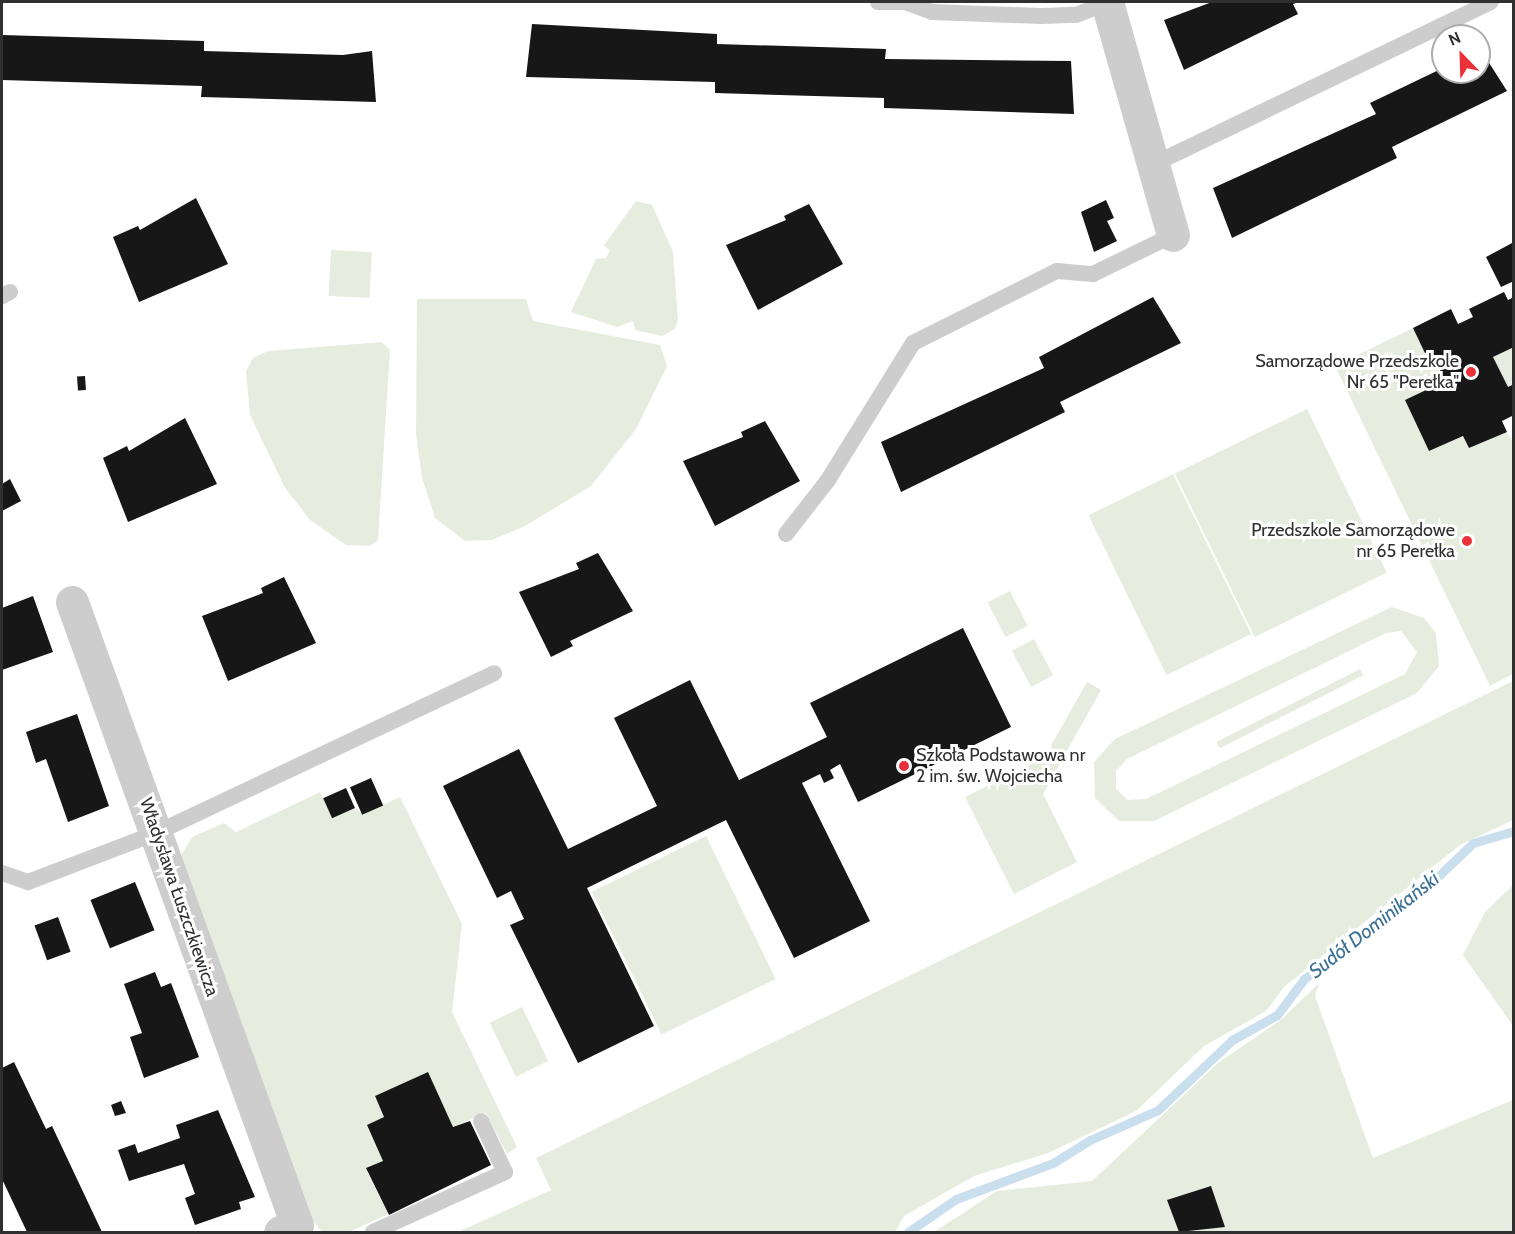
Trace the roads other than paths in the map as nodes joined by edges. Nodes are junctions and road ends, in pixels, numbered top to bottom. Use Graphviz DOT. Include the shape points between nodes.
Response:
graph roads {
  1 [pos="878,2"];
  2 [pos="1108,2"];
  3 [pos="1491,2"];
  4 [pos="1152,165"];
  5 [pos="1173,235"];
  6 [pos="786,534"];
  7 [pos="72,603"];
  8 [pos="494,673"];
  9 [pos="156,832"];
  10 [pos="2,873"];
  11 [pos="481,1121"];
  12 [pos="293,1230"];
  13 [pos="374,1233"];
  1 -- 2 [label="lane" via="905,2 932,12 1041,16 1076,15"];
  2 -- 4 [label="street"];
  3 -- 4 [label="lane"];
  4 -- 5 [label="street"];
  5 -- 6 [label="lane" via="1093,274 1057,271 913,343 828,480"];
  7 -- 9 [label="street, Władysława Łuszczkiewicza"];
  8 -- 9 [label="lane"];
  9 -- 10 [label="lane" via="28,882"];
  9 -- 12 [label="street, Władysława Łuszczkiewicza"];
  11 -- 13 [label="lane" via="505,1172"];
}
